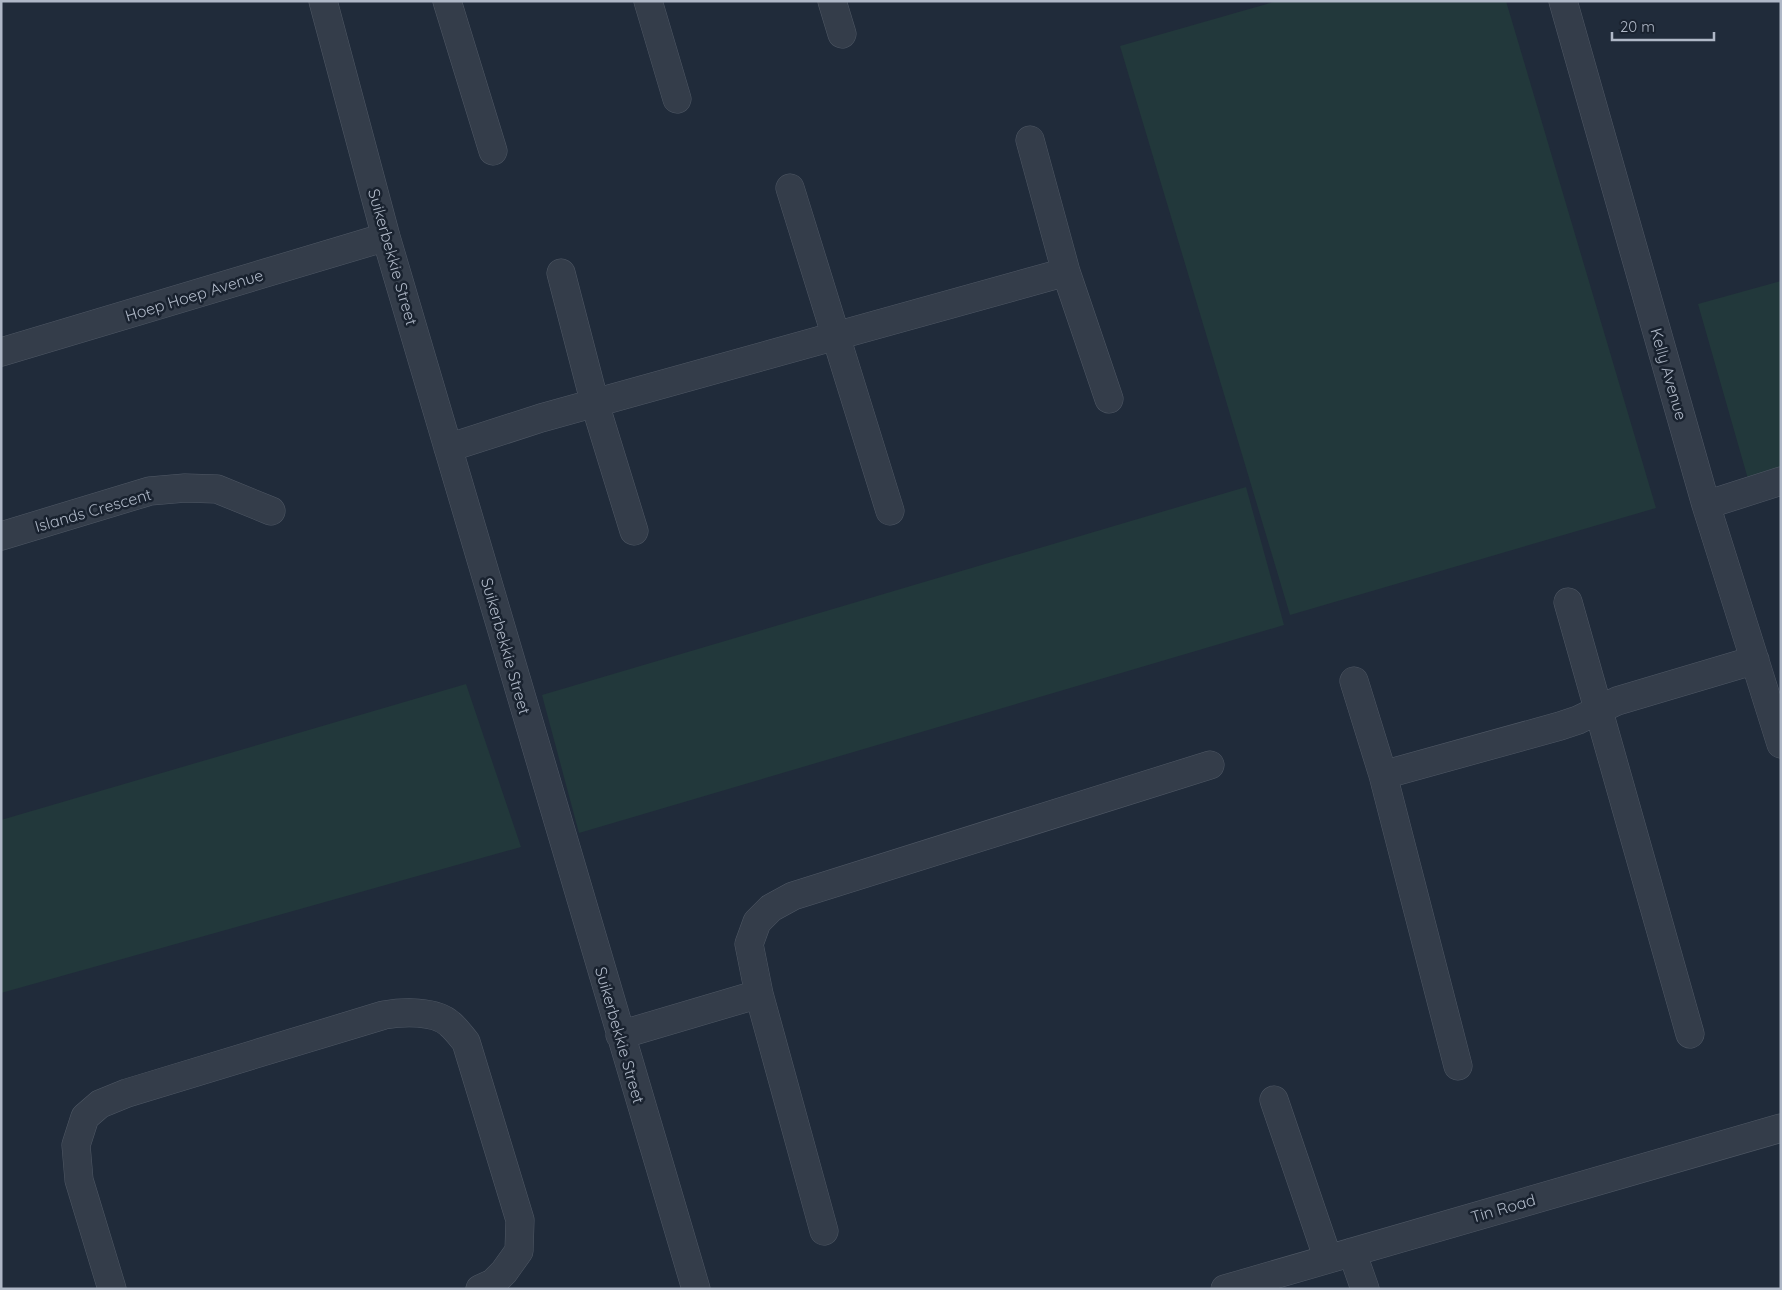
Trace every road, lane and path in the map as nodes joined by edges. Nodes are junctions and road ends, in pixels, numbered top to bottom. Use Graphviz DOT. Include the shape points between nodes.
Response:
graph roads {
  1 [pos="324,1"];
  2 [pos="447,1"];
  3 [pos="648,1"];
  4 [pos="832,1"];
  5 [pos="1563,1"];
  6 [pos="842,34"];
  7 [pos="677,99"];
  8 [pos="1030,140"];
  9 [pos="493,151"];
  10 [pos="790,188"];
  11 [pos="386,237"];
  12 [pos="1066,272"];
  13 [pos="561,273"];
  14 [pos="835,336"];
  15 [pos="1,352"];
  16 [pos="1109,399"];
  17 [pos="595,404"];
  18 [pos="448,448"];
  19 [pos="1781,480"];
  20 [pos="1706,505"];
  21 [pos="271,511"];
  22 [pos="890,511"];
  23 [pos="634,531"];
  24 [pos="1,536"];
  25 [pos="1568,602"];
  26 [pos="1755,660"];
  27 [pos="1354,681"];
  28 [pos="1599,710"];
  29 [pos="1781,744"];
  30 [pos="1210,764"];
  31 [pos="1383,775"];
  32 [pos="759,994"];
  33 [pos="1690,1034"];
  34 [pos="620,1035"];
  35 [pos="1458,1066"];
  36 [pos="1274,1100"];
  37 [pos="1781,1128"];
  38 [pos="824,1231"];
  39 [pos="1340,1255"];
  40 [pos="112,1289"];
  41 [pos="480,1289"];
  42 [pos="696,1289"];
  43 [pos="1225,1289"];
  44 [pos="1365,1289"];
  1 -- 11 [label="street, Suikerbekkie Street"];
  2 -- 9 [label="street"];
  3 -- 7 [label="street"];
  4 -- 6 [label="street"];
  5 -- 20 [label="street, Kelly Avenue"];
  8 -- 12 [label="street"];
  10 -- 14 [label="street"];
  11 -- 15 [label="street, Hoep Hoep Avenue"];
  11 -- 18 [label="street, Suikerbekkie Street"];
  12 -- 14 [label="street"];
  12 -- 16 [label="street"];
  13 -- 17 [label="street"];
  14 -- 17 [label="street"];
  14 -- 22 [label="street"];
  17 -- 18 [label="street"];
  17 -- 23 [label="street"];
  18 -- 34 [label="street, Suikerbekkie Street"];
  19 -- 20 [label="street"];
  20 -- 26 [label="street, Kelly Avenue"];
  21 -- 24 [label="street, Islands Crescent" via="217,489 150,491"];
  25 -- 28 [label="street"];
  26 -- 28 [label="street" via="1634,695"];
  26 -- 29 [label="street, Kelly Avenue"];
  27 -- 31 [label="street"];
  28 -- 31 [label="street" via="1560,726"];
  28 -- 33 [label="street"];
  30 -- 32 [label="street" via="793,896 770,908 756,922 749,944"];
  31 -- 35 [label="street"];
  32 -- 34 [label="street"];
  32 -- 38 [label="street"];
  34 -- 42 [label="street, Suikerbekkie Street"];
  36 -- 39 [label="street"];
  37 -- 39 [label="street, Tin Road"];
  39 -- 43 [label="street, Tin Road"];
  39 -- 44 [label="street"];
  40 -- 41 [label="street" via="79,1180 76,1145 85,1117 100,1104 127,1093 400,1012 424,1013 449,1022 466,1042 520,1220 519,1251 493,1283"];
}
